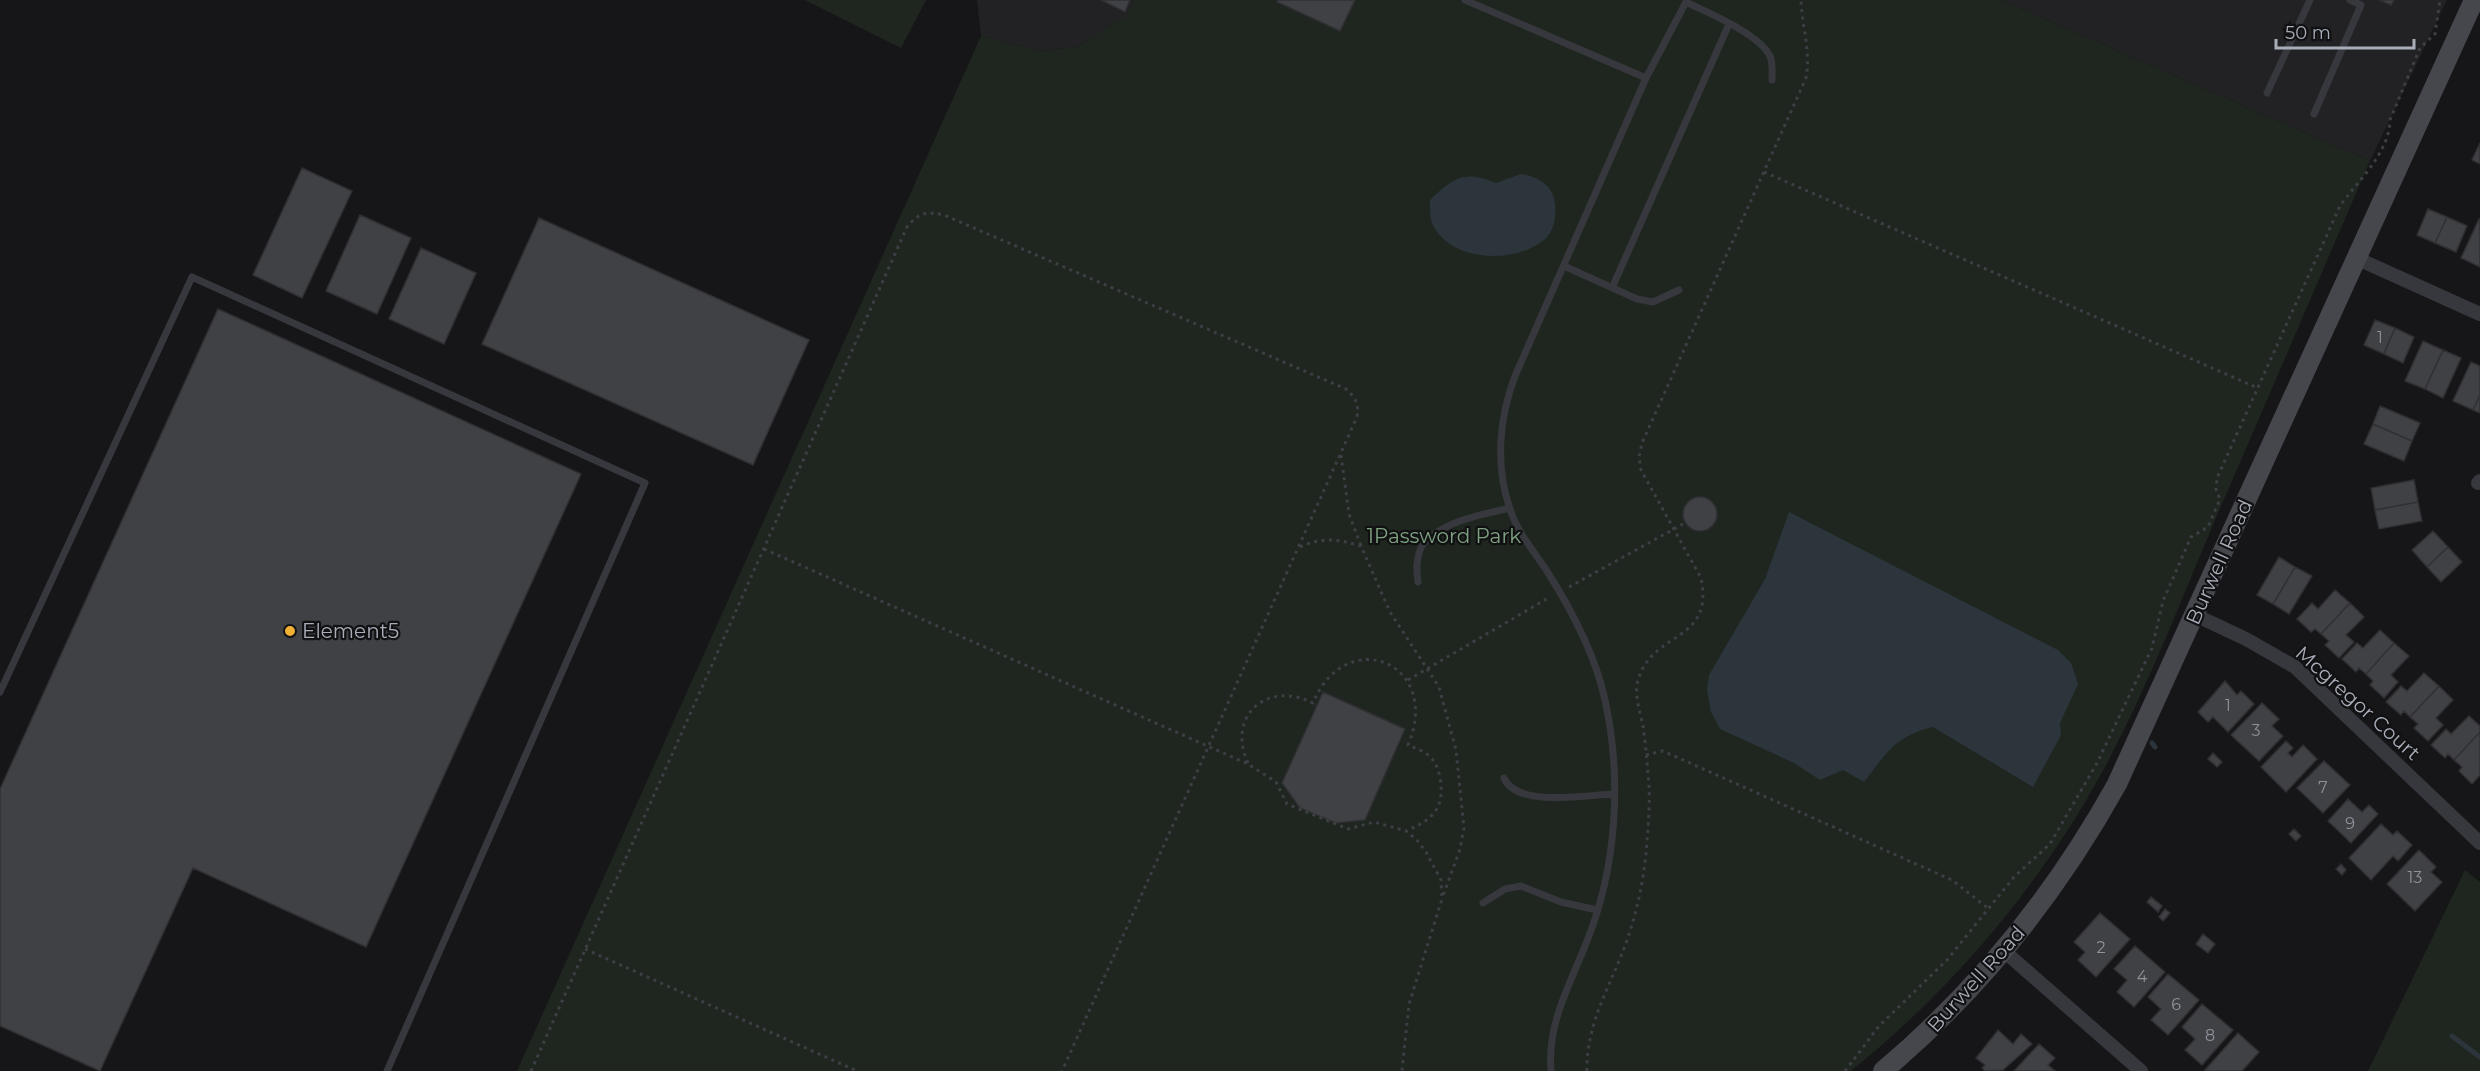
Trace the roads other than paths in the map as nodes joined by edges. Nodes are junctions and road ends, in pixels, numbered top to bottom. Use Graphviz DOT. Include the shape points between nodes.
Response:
graph roads {
  1 [pos="1465,0"];
  2 [pos="2310,0"];
  3 [pos="2350,0"];
  4 [pos="2474,0"];
  5 [pos="1687,1"];
  6 [pos="1729,24"];
  7 [pos="1646,78"];
  8 [pos="1772,80"];
  9 [pos="2267,93"];
  10 [pos="2314,114"];
  11 [pos="2356,258"];
  12 [pos="1564,266"];
  13 [pos="1612,288"];
  14 [pos="1679,290"];
  15 [pos="2480,314"];
  16 [pos="1510,508"];
  17 [pos="1418,582"];
  18 [pos="2195,615"];
  19 [pos="0,692"];
  20 [pos="1504,778"];
  21 [pos="1614,794"];
  22 [pos="2480,843"];
  23 [pos="1484,903"];
  24 [pos="1597,910"];
  25 [pos="2004,951"];
  26 [pos="387,1071"];
  27 [pos="1551,1071"];
  28 [pos="1883,1071"];
  29 [pos="2141,1071"];
  1 -- 7 [label="lane"];
  2 -- 9 [label="lane"];
  3 -- 10 [label="lane" via="2361,5"];
  4 -- 11 [label="main road, Burwell Road"];
  5 -- 6 [label="lane"];
  5 -- 7 [label="lane"];
  6 -- 8 [label="lane" via="1765,49 1771,57"];
  6 -- 13 [label="lane"];
  7 -- 12 [label="lane"];
  11 -- 15 [label="street"];
  11 -- 18 [label="main road, Burwell Road"];
  12 -- 13 [label="lane"];
  12 -- 16 [label="lane" via="1505,400 1501,452"];
  13 -- 14 [label="lane" via="1653,302"];
  16 -- 17 [label="lane" via="1462,522 1424,542 1417,562"];
  16 -- 21 [label="lane" via="1594,662 1605,699 1614,759"];
  18 -- 22 [label="street, Mcgregor Court" via="2295,667"];
  18 -- 25 [label="main road, Burwell Road" via="2117,784 2092,829"];
  19 -- 26 [label="lane" via="192,277 645,483"];
  20 -- 21 [label="lane" via="1516,791 1531,797"];
  21 -- 24 [label="lane" via="1610,853"];
  23 -- 24 [label="lane" via="1505,889 1521,886"];
  24 -- 27 [label="lane" via="1560,1003 1551,1042"];
  25 -- 28 [label="main road, Burwell Road" via="1960,1002"];
  25 -- 29 [label="street"];
}
